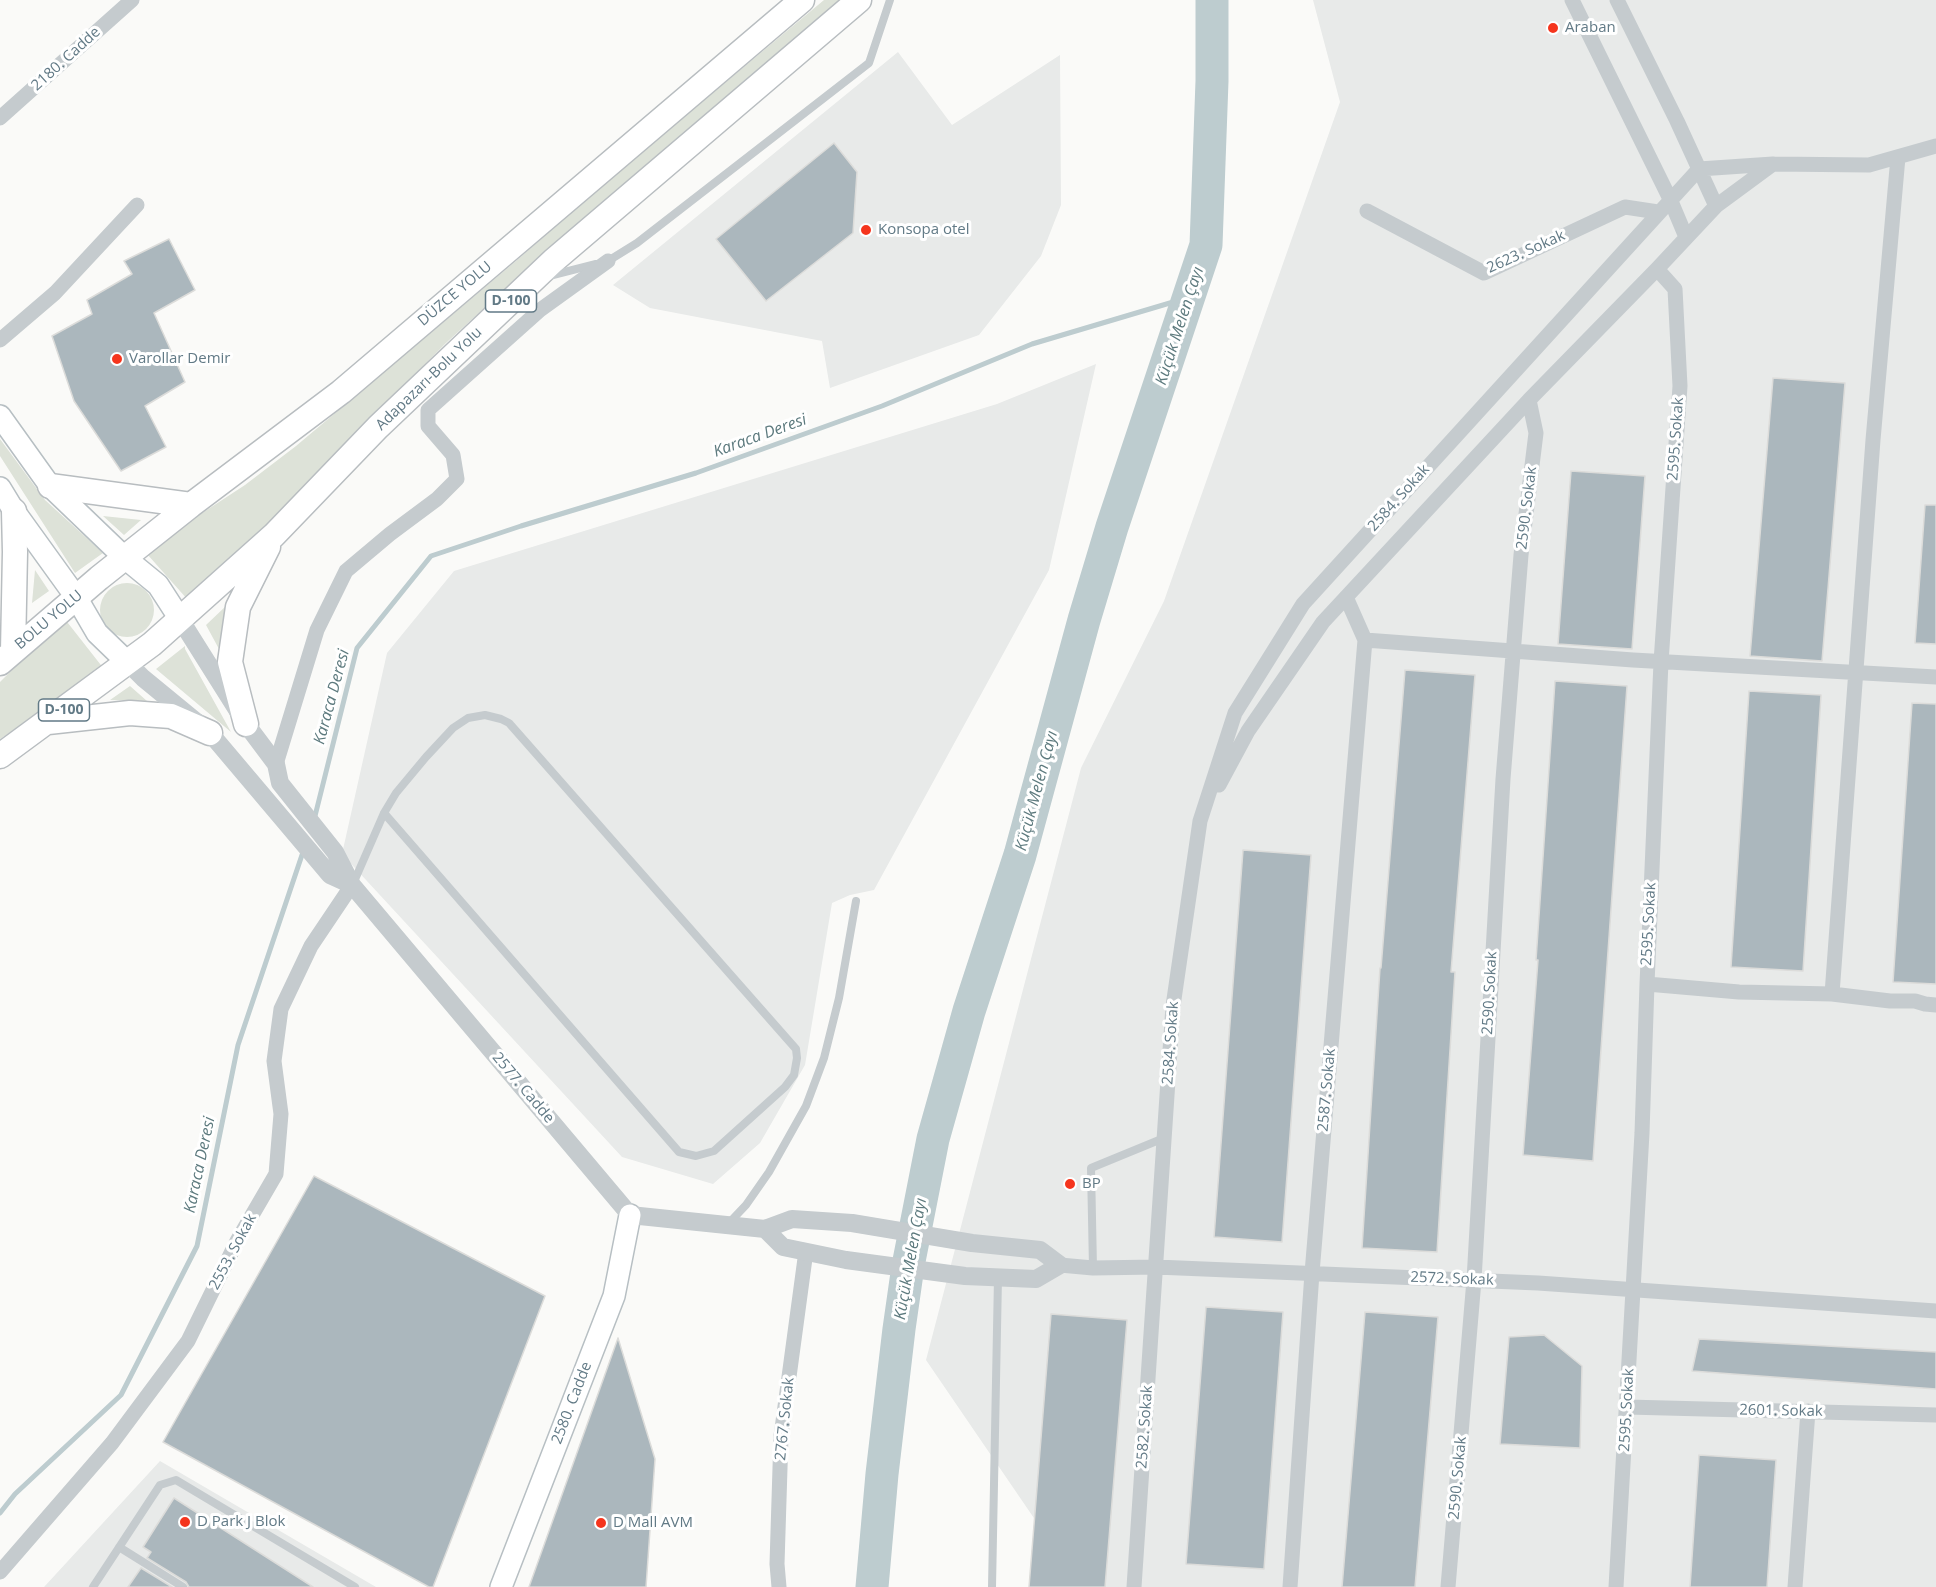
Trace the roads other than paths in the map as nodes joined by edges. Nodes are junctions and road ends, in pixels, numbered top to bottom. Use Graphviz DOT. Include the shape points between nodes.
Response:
graph roads {
  1 [pos="132,0"];
  2 [pos="802,0"];
  3 [pos="859,0"];
  4 [pos="890,0"];
  5 [pos="1572,0"];
  6 [pos="1617,0"];
  7 [pos="0,118"];
  8 [pos="1936,146"];
  9 [pos="1898,157"];
  10 [pos="1773,164"];
  11 [pos="1699,169"];
  12 [pos="1670,199"];
  13 [pos="137,205"];
  14 [pos="1716,206"];
  15 [pos="1367,211"];
  16 [pos="1658,212"];
  17 [pos="1686,237"];
  18 [pos="608,261"];
  19 [pos="1657,269"];
  20 [pos="533,280"];
  21 [pos="0,340"];
  22 [pos="1529,400"];
  23 [pos="0,416"];
  24 [pos="50,486"];
  25 [pos="0,488"];
  26 [pos="191,506"];
  27 [pos="14,511"];
  28 [pos="274,535"];
  29 [pos="125,558"];
  30 [pos="99,578"];
  31 [pos="76,597"];
  32 [pos="1346,597"];
  33 [pos="180,619"];
  34 [pos="1365,640"];
  35 [pos="1513,651"];
  36 [pos="6,657"];
  37 [pos="127,662"];
  38 [pos="1661,662"];
  39 [pos="1857,673"];
  40 [pos="1936,677"];
  41 [pos="48,722"];
  42 [pos="246,724"];
  43 [pos="210,733"];
  44 [pos="0,756"];
  45 [pos="276,764"];
  46 [pos="384,813"];
  47 [pos="1200,821"];
  48 [pos="352,885"];
  49 [pos="856,901"];
  50 [pos="1647,984"];
  51 [pos="1832,994"];
  52 [pos="1936,1005"];
  53 [pos="1164,1138"];
  54 [pos="630,1215"];
  55 [pos="727,1225"];
  56 [pos="765,1229"];
  57 [pos="806,1251"];
  58 [pos="1060,1265"];
  59 [pos="1156,1267"];
  60 [pos="1093,1268"];
  61 [pos="1311,1273"];
  62 [pos="998,1278"];
  63 [pos="1474,1280"];
  64 [pos="1634,1290"];
  65 [pos="1936,1311"];
  66 [pos="1627,1407"];
  67 [pos="1808,1412"];
  68 [pos="1936,1414"];
  69 [pos="119,1547"];
  70 [pos="0,1572"];
  71 [pos="93,1587"];
  72 [pos="183,1587"];
  73 [pos="355,1587"];
  74 [pos="501,1587"];
  75 [pos="778,1587"];
  76 [pos="992,1587"];
  77 [pos="1134,1587"];
  78 [pos="1290,1587"];
  79 [pos="1448,1587"];
  80 [pos="1616,1587"];
  81 [pos="1795,1587"];
  1 -- 7 [label="street, 2180. Cadde"];
  2 -- 26 [label="highway, DÜZCE YOLU / D-100" via="341,392"];
  3 -- 20 [label="highway, Adapazarı-Bolu Yolu / D-100"];
  4 -- 18 [label="lane" via="869,63 665,222"];
  5 -- 12 [label="street"];
  6 -- 11 [label="street"];
  8 -- 9 [label="street"];
  9 -- 10 [label="street" via="1869,165"];
  9 -- 39 [label="street"];
  10 -- 11 [label="street"];
  10 -- 14 [label="street, 2584. Sokak"];
  11 -- 12 [label="street, 2584. Sokak"];
  11 -- 14 [label="street"];
  12 -- 16 [label="street, 2584. Sokak"];
  12 -- 17 [label="street"];
  13 -- 21 [label="street" via="55,293"];
  14 -- 17 [label="street, 2584. Sokak"];
  15 -- 16 [label="street, 2623. Sokak" via="1484,273 1625,207"];
  16 -- 47 [label="street, 2584. Sokak" via="1303,604 1235,713"];
  17 -- 19 [label="street, 2584. Sokak"];
  18 -- 20 [label="lane"];
  18 -- 45 [label="street" via="540,310 428,410 428,426 453,455 457,479 346,571 317,630"];
  19 -- 22 [label="street, 2584. Sokak"];
  19 -- 38 [label="street, 2595. Sokak" via="1675,289 1680,386"];
  20 -- 28 [label="highway, Adapazarı-Bolu Yolu / D-100" via="378,427"];
  22 -- 32 [label="street, 2584. Sokak"];
  22 -- 35 [label="street, 2590. Sokak" via="1536,433"];
  23 -- 24 [label="main road"];
  24 -- 26 [label="highway"];
  24 -- 29 [label="main road"];
  25 -- 27 [label="main road"];
  26 -- 29 [label="highway, DÜZCE YOLU / D-100"];
  27 -- 31 [label="main road"];
  27 -- 36 [label="highway"];
  28 -- 33 [label="highway, Adapazarı-Bolu Yolu / D-100"];
  28 -- 42 [label="highway" via="238,608 230,662"];
  29 -- 30 [label="highway, DÜZCE YOLU / D-100"];
  29 -- 33 [label="main road" via="158,585"];
  30 -- 31 [label="highway, BOLU YOLU / D-100"];
  31 -- 36 [label="highway, BOLU YOLU / D-100"];
  31 -- 37 [label="main road" via="97,633"];
  32 -- 34 [label="street, 2587. Sokak"];
  32 -- 47 [label="street, 2584. Sokak" via="1323,622 1248,731"];
  33 -- 37 [label="highway, Adapazarı-Bolu Yolu / D-100"];
  33 -- 42 [label="street"];
  34 -- 35 [label="street"];
  34 -- 61 [label="street, 2587. Sokak"];
  35 -- 38 [label="street"];
  35 -- 63 [label="street, 2590. Sokak"];
  37 -- 41 [label="highway, Adapazarı-Bolu Yolu / D-100"];
  37 -- 43 [label="street"];
  38 -- 39 [label="street"];
  38 -- 50 [label="street, 2595. Sokak"];
  39 -- 40 [label="street"];
  39 -- 51 [label="street"];
  41 -- 43 [label="highway" via="130,713 171,716"];
  41 -- 44 [label="highway, Adapazarı-Bolu Yolu / D-100"];
  42 -- 45 [label="street"];
  43 -- 48 [label="street" via="330,875"];
  45 -- 48 [label="street" via="280,783 335,852"];
  46 -- 46 [label="lane" via="410,775 460,723 485,715 509,723 796,1049 797,1067 790,1081 714,1151 696,1156 679,1152"];
  46 -- 48 [label="lane"];
  47 -- 53 [label="street, 2584. Sokak" via="1173,1006"];
  48 -- 54 [label="street, 2577. Cadde"];
  48 -- 70 [label="street, 2553. Sokak" via="311,946 281,1009 274,1061 281,1114 276,1174 237,1241 188,1341 112,1443"];
  49 -- 55 [label="lane" via="837,1008 806,1106 769,1172"];
  50 -- 51 [label="street" via="1739,992"];
  50 -- 64 [label="street, 2595. Sokak"];
  51 -- 52 [label="street"];
  53 -- 59 [label="street, 2584. Sokak"];
  53 -- 60 [label="lane" via="1091,1168"];
  54 -- 55 [label="street"];
  54 -- 74 [label="main road, 2580. Cadde" via="614,1296"];
  55 -- 56 [label="street"];
  56 -- 57 [label="street" via="783,1247"];
  56 -- 58 [label="street, 2572. Sokak" via="792,1219 852,1223 1040,1250"];
  57 -- 62 [label="street" via="846,1260"];
  57 -- 75 [label="street, 2767. Sokak" via="781,1436"];
  58 -- 60 [label="street, 2572. Sokak"];
  58 -- 62 [label="street" via="1036,1279"];
  59 -- 60 [label="street, 2572. Sokak"];
  59 -- 61 [label="street, 2572. Sokak"];
  59 -- 77 [label="street, 2582. Sokak"];
  61 -- 63 [label="street, 2572. Sokak"];
  61 -- 78 [label="street, 2587. Sokak"];
  62 -- 76 [label="lane"];
  63 -- 64 [label="street, 2572. Sokak"];
  63 -- 79 [label="street, 2590. Sokak"];
  64 -- 65 [label="street, 2572. Sokak"];
  64 -- 66 [label="street, 2595. Sokak"];
  66 -- 67 [label="street, 2601. Sokak"];
  66 -- 80 [label="street, 2595. Sokak"];
  67 -- 68 [label="street, 2601. Sokak"];
  67 -- 81 [label="street"];
  69 -- 71 [label="lane"];
  69 -- 72 [label="lane"];
  69 -- 73 [label="lane" via="160,1485 176,1480"];
}
